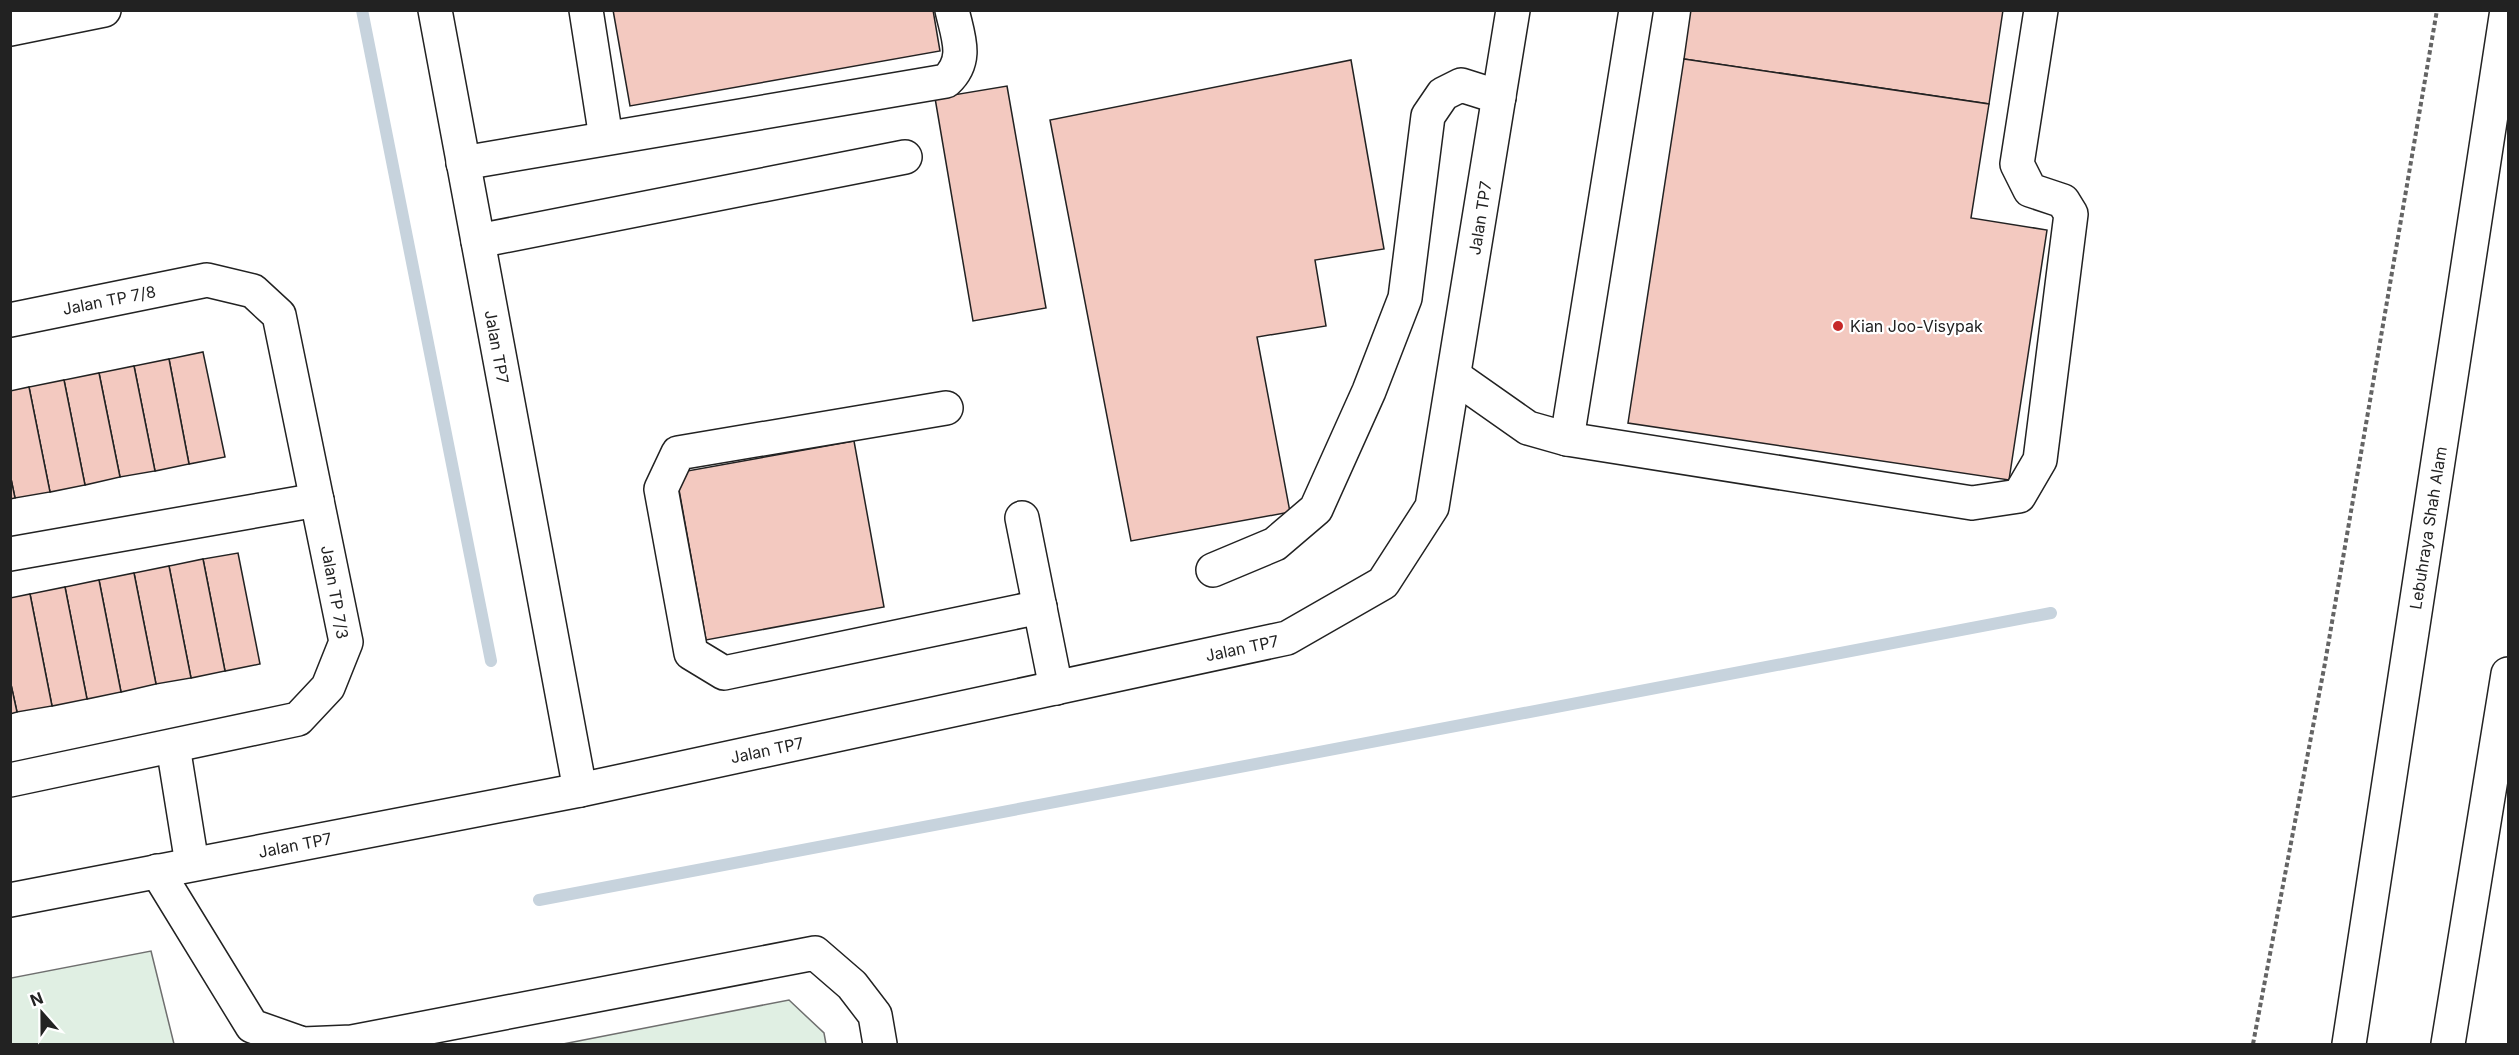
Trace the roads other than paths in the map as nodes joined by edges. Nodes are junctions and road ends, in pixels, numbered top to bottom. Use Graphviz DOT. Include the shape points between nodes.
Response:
graph roads {
  1 [pos="104,10"];
  2 [pos="435,10"];
  3 [pos="586,10"];
  4 [pos="952,10"];
  5 [pos="1513,10"];
  6 [pos="1636,10"];
  7 [pos="2041,10"];
  8 [pos="2507,10"];
  9 [pos="10,29"];
  10 [pos="1499,98"];
  11 [pos="606,138"];
  12 [pos="904,158"];
  13 [pos="463,163"];
  14 [pos="478,241"];
  15 [pos="207,280"];
  16 [pos="10,320"];
  17 [pos="1454,376"];
  18 [pos="946,408"];
  19 [pos="1568,439"];
  20 [pos="317,500"];
  21 [pos="1022,518"];
  22 [pos="10,554"];
  23 [pos="1213,570"];
  24 [pos="1040,607"];
  25 [pos="2508,674"];
  26 [pos="1056,688"];
  27 [pos="173,746"];
  28 [pos="10,780"];
  29 [pos="579,790"];
  30 [pos="192,864"];
  31 [pos="157,871"];
  32 [pos="10,900"];
  33 [pos="880,1044"];
  34 [pos="2349,1044"];
  35 [pos="2448,1044"];
  1 -- 9 [label="main road"];
  2 -- 13 [label="main road, Jalan TP7"];
  3 -- 11 [label="main road"];
  4 -- 11 [label="main road" via="961,53 955,73 946,81"];
  5 -- 10 [label="main road, Jalan TP7"];
  6 -- 19 [label="main road"];
  7 -- 19 [label="main road" via="2017,164 2030,190 2063,201 2071,214 2040,460 2019,496 1972,503"];
  8 -- 34 [label="main road, Lebuhraya Shah Alam"];
  10 -- 17 [label="main road, Jalan TP7"];
  10 -- 23 [label="main road" via="1461,85 1443,94 1428,116 1405,298 1316,509 1275,544"];
  11 -- 13 [label="main road"];
  12 -- 14 [label="main road"];
  13 -- 14 [label="main road, Jalan TP7"];
  14 -- 29 [label="main road, Jalan TP7"];
  15 -- 16 [label="main road, Jalan TP 7/8"];
  15 -- 20 [label="main road, Jalan TP 7/3" via="253,291 279,315"];
  17 -- 19 [label="main road" via="1528,428"];
  17 -- 26 [label="main road, Jalan TP7" via="1432,507 1383,583 1287,638"];
  18 -- 24 [label="main road" via="678,453 661,489 691,653 724,673"];
  20 -- 22 [label="main road"];
  20 -- 27 [label="main road, Jalan TP 7/3" via="346,642 328,687 298,719"];
  21 -- 24 [label="main road"];
  24 -- 26 [label="main road"];
  25 -- 35 [label="main road"];
  26 -- 29 [label="main road, Jalan TP7"];
  27 -- 28 [label="main road, Jalan TP 7/3"];
  27 -- 30 [label="main road"];
  29 -- 30 [label="main road, Jalan TP7"];
  30 -- 31 [label="main road, Jalan TP7"];
  31 -- 32 [label="main road, Jalan TP7"];
  31 -- 33 [label="main road" via="252,1026 303,1044 352,1042 815,953 852,986 875,1015"];
}
